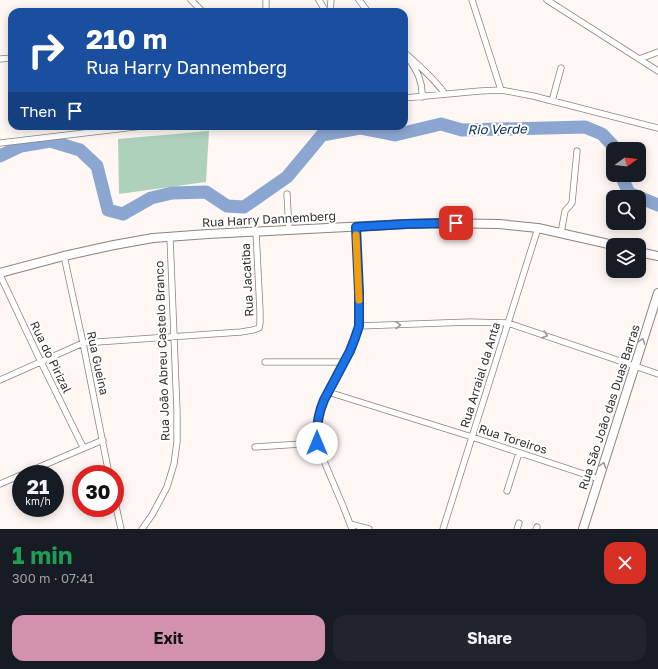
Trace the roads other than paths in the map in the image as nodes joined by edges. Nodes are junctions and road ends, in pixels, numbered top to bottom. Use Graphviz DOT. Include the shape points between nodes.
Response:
graph roads {
  1 [pos="191,0"];
  2 [pos="472,0"];
  3 [pos="547,0"];
  4 [pos="199,8"];
  5 [pos="658,52"];
  6 [pos="408,56"];
  7 [pos="408,58"];
  8 [pos="639,59"];
  9 [pos="561,68"];
  10 [pos="658,71"];
  11 [pos="501,90"];
  12 [pos="445,94"];
  13 [pos="422,97"];
  14 [pos="408,98"];
  15 [pos="552,101"];
  16 [pos="658,128"];
  17 [pos="109,130"];
  18 [pos="0,143"];
  19 [pos="577,151"];
  20 [pos="287,194"];
  21 [pos="356,227"];
  22 [pos="538,228"];
  23 [pos="289,230"];
  24 [pos="256,232"];
  25 [pos="561,233"];
  26 [pos="170,237"];
  27 [pos="606,243"];
  28 [pos="646,253"];
  29 [pos="64,256"];
  30 [pos="658,256"];
  31 [pos="0,274"];
  32 [pos="658,293"];
  33 [pos="508,323"];
  34 [pos="359,326"];
  35 [pos="174,336"];
  36 [pos="83,343"];
  37 [pos="41,362"];
  38 [pos="265,362"];
  39 [pos="344,362"];
  40 [pos="634,366"];
  41 [pos="658,374"];
  42 [pos="0,380"];
  43 [pos="328,392"];
  44 [pos="472,437"];
  45 [pos="103,440"];
  46 [pos="317,443"];
  47 [pos="83,447"];
  48 [pos="255,447"];
  49 [pos="519,453"];
  50 [pos="42,465"];
  51 [pos="107,465"];
  52 [pos="12,479"];
  53 [pos="598,479"];
  54 [pos="0,484"];
  55 [pos="507,491"];
  56 [pos="118,517"];
  57 [pos="351,526"];
  58 [pos="121,529"];
  59 [pos="142,529"];
  60 [pos="369,529"];
  61 [pos="443,529"];
  62 [pos="583,529"];
  1 -- 4 [label="street"];
  2 -- 11 [label="street"];
  3 -- 8 [label="street"];
  5 -- 8 [label="street"];
  6 -- 12 [label="street"];
  7 -- 13 [label="street" via="421,82"];
  8 -- 10 [label="street"];
  9 -- 15 [label="street"];
  11 -- 12 [label="street"];
  11 -- 15 [label="street"];
  12 -- 13 [label="street"];
  13 -- 14 [label="street"];
  15 -- 16 [label="street"];
  17 -- 18 [label="street"];
  19 -- 25 [label="street" via="572,203 565,212"];
  20 -- 23 [label="street"];
  21 -- 22 [label="main road, Rua Harry Dannemberg" via="438,223 499,224"];
  21 -- 23 [label="main road, Rua Harry Dannemberg"];
  21 -- 34 [label="street"];
  22 -- 25 [label="main road, Rua Harry Dannemberg"];
  22 -- 33 [label="street, Rua Arraial da Anta"];
  23 -- 24 [label="main road, Rua Harry Dannemberg"];
  24 -- 26 [label="main road, Rua Harry Dannemberg"];
  24 -- 35 [label="street, Rua Jacatiba" via="259,328 241,332"];
  25 -- 27 [label="main road, Rua Harry Dannemberg"];
  26 -- 29 [label="main road, Rua Harry Dannemberg" via="136,241"];
  26 -- 35 [label="street, Rua João Abreu Castelo Branco"];
  28 -- 30 [label="main road"];
  29 -- 31 [label="main road, Rua Harry Dannemberg"];
  29 -- 36 [label="street, Rua Gueina"];
  31 -- 37 [label="street, Rua do Pirizal"];
  40 -- 32 [label="main road, Rua São João das Duas Barras, one-way"];
  34 -- 33 [label="street, one-way"];
  33 -- 40 [label="street, one-way"];
  33 -- 44 [label="street, Rua Arraial da Anta"];
  34 -- 39 [label="street"];
  35 -- 36 [label="street"];
  35 -- 59 [label="street, Rua João Abreu Castelo Branco" via="177,442 174,464 167,487"];
  36 -- 37 [label="street"];
  36 -- 45 [label="street, Rua Gueina"];
  37 -- 42 [label="street"];
  37 -- 47 [label="street, Rua do Pirizal"];
  38 -- 39 [label="street"];
  39 -- 43 [label="street"];
  40 -- 41 [label="street"];
  53 -- 40 [label="main road, Rua São João das Duas Barras, one-way"];
  43 -- 44 [label="street, Rua Toreiros"];
  43 -- 46 [label="street" via="318,418"];
  44 -- 49 [label="street, Rua Toreiros"];
  44 -- 61 [label="street, Rua Arraial da Anta"];
  45 -- 47 [label="street"];
  45 -- 51 [label="street, Rua Gueina"];
  46 -- 48 [label="street"];
  46 -- 57 [label="street"];
  47 -- 50 [label="street"];
  49 -- 53 [label="street, Rua Toreiros"];
  49 -- 55 [label="street"];
  52 -- 54 [label="street"];
  53 -- 62 [label="main road, Rua São João das Duas Barras"];
  56 -- 58 [label="street"];
  57 -- 60 [label="street"];
}
